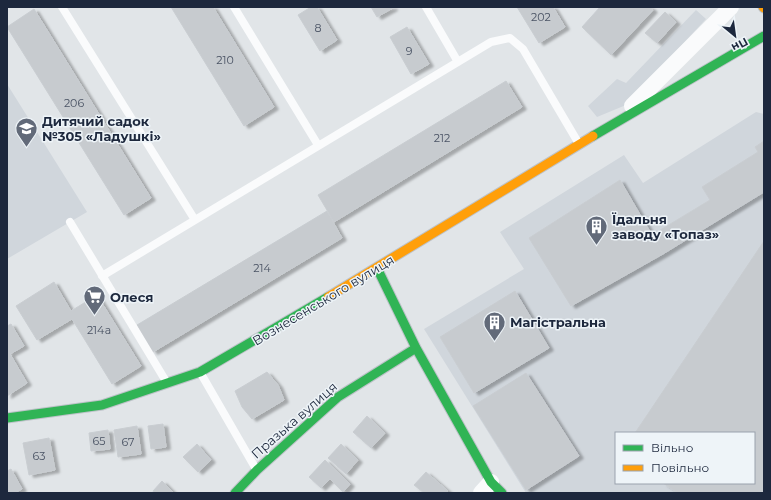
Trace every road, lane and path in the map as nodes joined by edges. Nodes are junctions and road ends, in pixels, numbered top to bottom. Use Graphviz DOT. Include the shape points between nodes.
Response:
graph roads {
  1 [pos="62,7"];
  2 [pos="234,7"];
  3 [pos="426,7"];
  4 [pos="731,7"];
  5 [pos="764,36"];
  6 [pos="458,62"];
  7 [pos="616,122"];
  8 [pos="580,144"];
  9 [pos="318,145"];
  10 [pos="195,220"];
  11 [pos="70,222"];
  12 [pos="377,268"];
  13 [pos="102,276"];
  14 [pos="416,348"];
  15 [pos="200,372"];
  16 [pos="167,383"];
  17 [pos="7,418"];
  18 [pos="257,470"];
  19 [pos="491,490"];
  20 [pos="235,493"];
  1 -- 10 [label="lane"];
  2 -- 9 [label="lane"];
  3 -- 6 [label="lane"];
  4 -- 7 [label="street, Вознесенського вулиця"];
  5 -- 7 [label="street, Вознесенського вулиця"];
  6 -- 8 [label="lane" via="491,42 510,38 524,49"];
  6 -- 9 [label="lane"];
  7 -- 8 [label="street, Вознесенського вулиця"];
  8 -- 12 [label="street, Вознесенського вулиця"];
  9 -- 10 [label="lane"];
  10 -- 13 [label="lane"];
  11 -- 13 [label="lane"];
  12 -- 14 [label="street"];
  12 -- 15 [label="street, Вознесенського вулиця"];
  13 -- 16 [label="lane"];
  14 -- 18 [label="street, Празька вулиця" via="338,397"];
  14 -- 19 [label="street"];
  15 -- 16 [label="street, Вознесенського вулиця"];
  15 -- 18 [label="lane"];
  16 -- 17 [label="street, Вознесенського вулиця" via="102,405"];
  18 -- 20 [label="street, Празька вулиця"];
}
